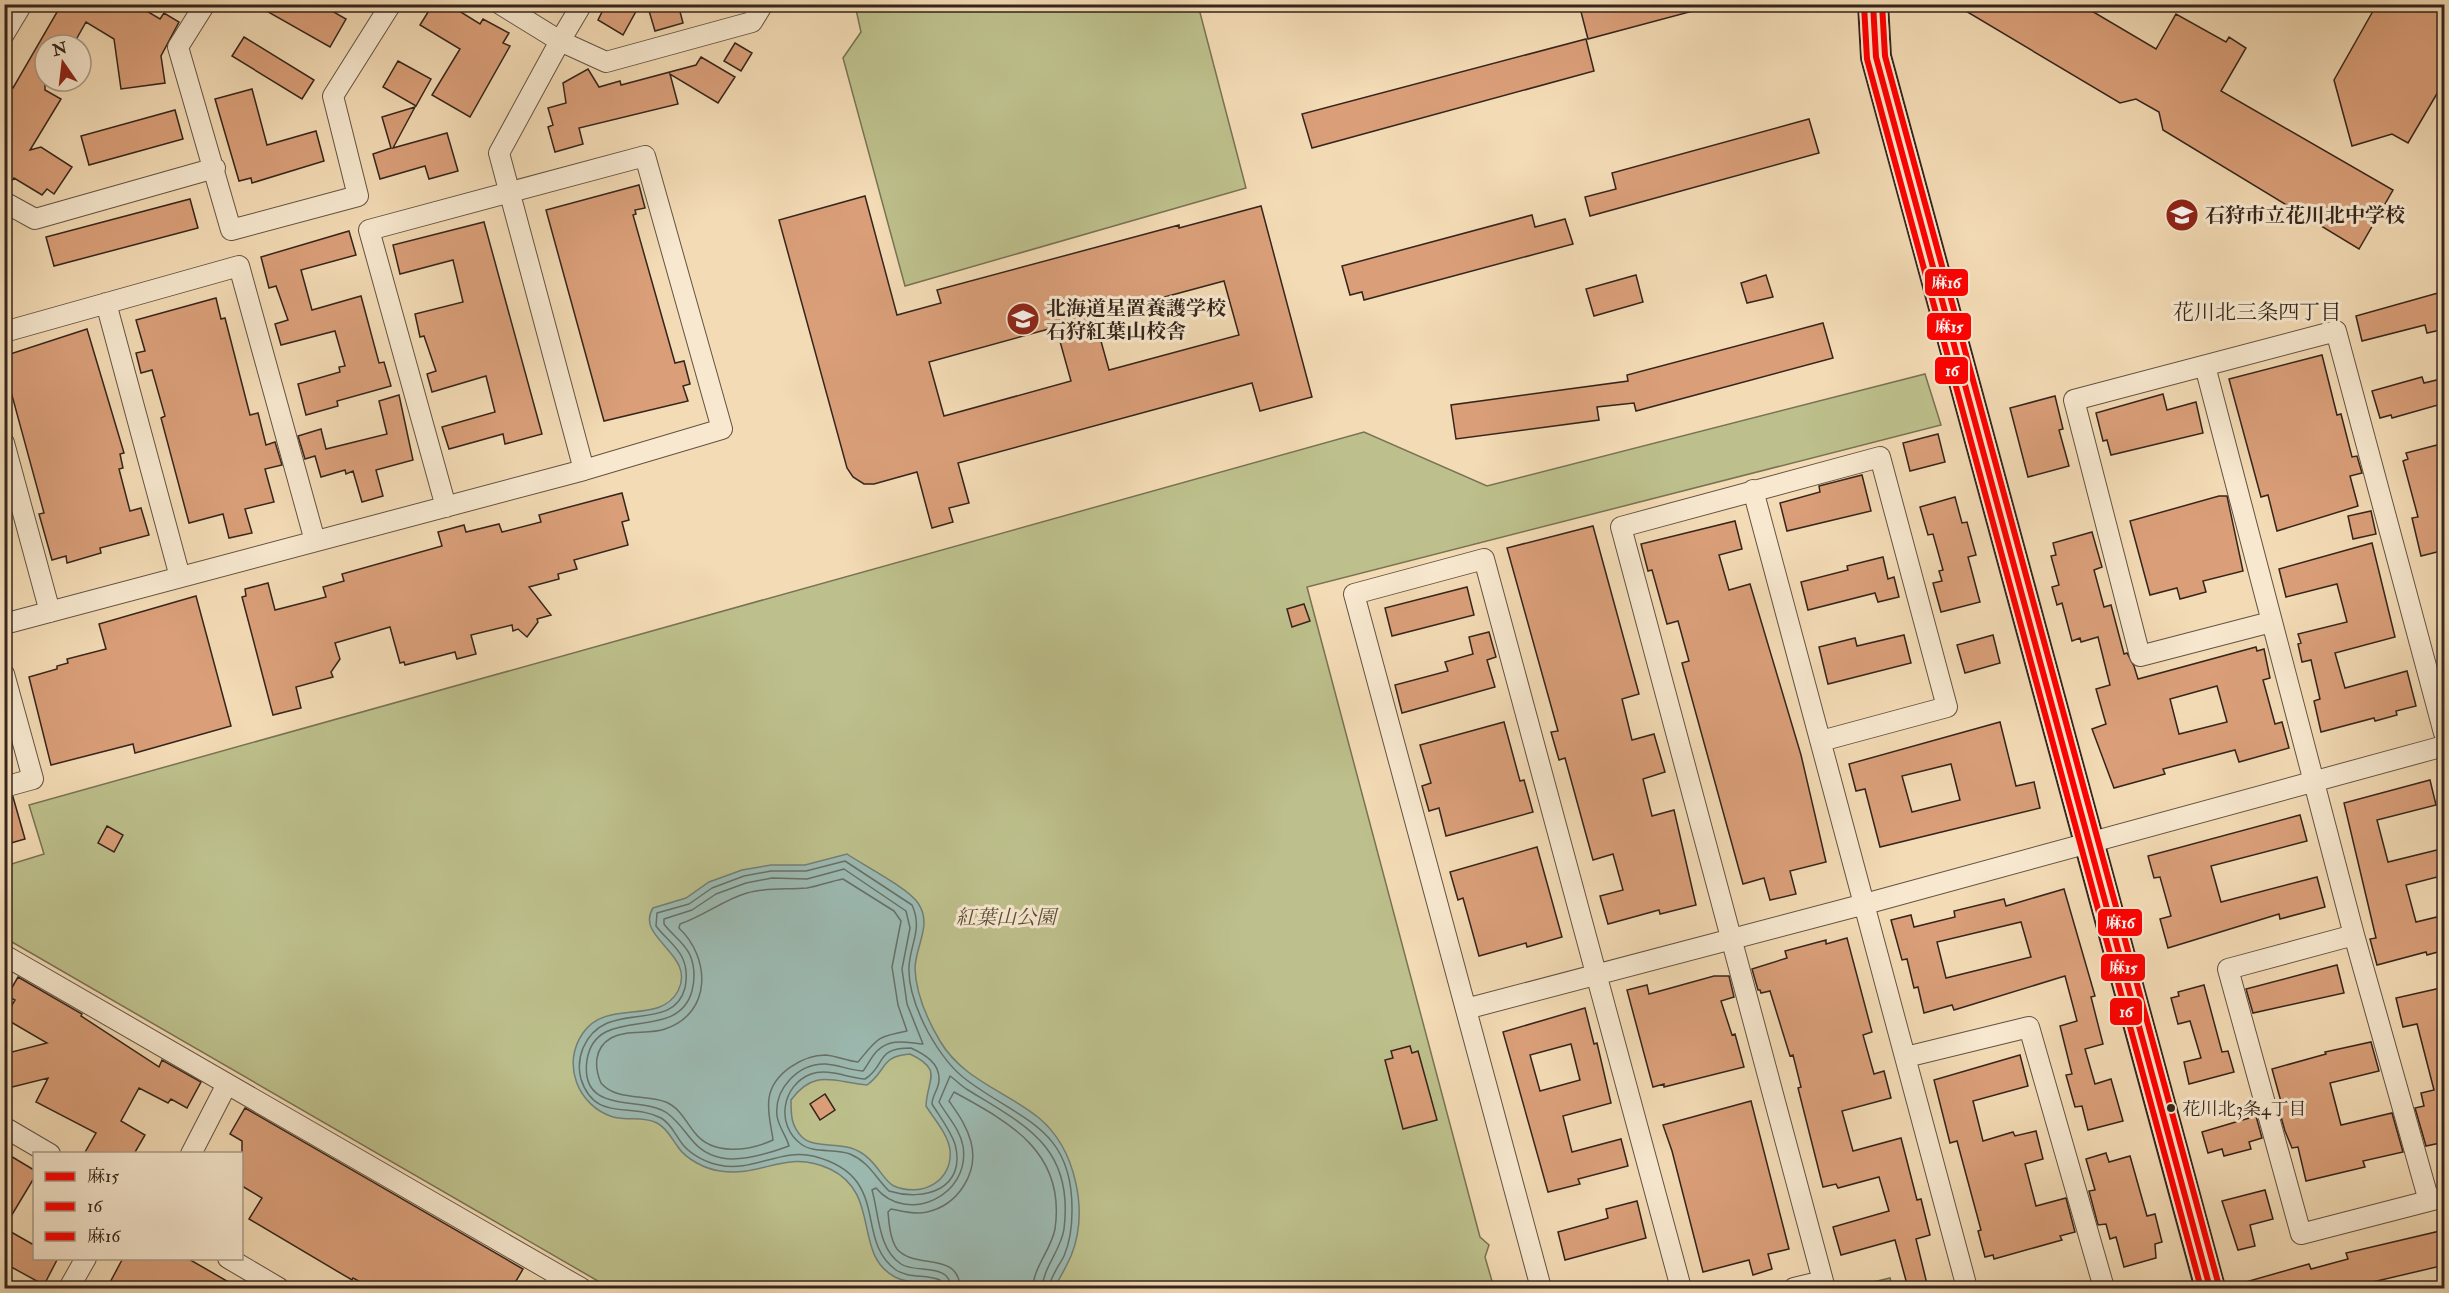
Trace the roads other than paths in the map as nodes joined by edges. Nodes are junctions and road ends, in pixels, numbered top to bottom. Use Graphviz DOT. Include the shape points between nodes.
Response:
graph roads {
  1 [pos="22,4"];
  2 [pos="205,4"];
  3 [pos="391,4"];
  4 [pos="500,4"];
  5 [pos="582,4"];
  6 [pos="763,4"];
  7 [pos="1873,4"];
  8 [pos="4,34"];
  9 [pos="560,41"];
  10 [pos="215,168"];
  11 [pos="509,192"];
  12 [pos="4,202"];
  13 [pos="106,303"];
  14 [pos="4,332"];
  15 [pos="2205,366"];
  16 [pos="4,443"];
  17 [pos="584,470"];
  18 [pos="1753,490"];
  19 [pos="446,507"];
  20 [pos="315,542"];
  21 [pos="180,577"];
  22 [pos="50,612"];
  23 [pos="2271,622"];
  24 [pos="4,624"];
  25 [pos="4,674"];
  26 [pos="2445,733"];
  27 [pos="1821,741"];
  28 [pos="2445,746"];
  29 [pos="2315,781"];
  30 [pos="4,787"];
  31 [pos="2089,842"];
  32 [pos="1865,904"];
  33 [pos="2354,935"];
  34 [pos="1732,940"];
  35 [pos="4,955"];
  36 [pos="1597,976"];
  37 [pos="1466,1009"];
  38 [pos="1906,1057"];
  39 [pos="227,1084"];
  40 [pos="4,1127"];
  41 [pos="47,1152"];
  42 [pos="192,1152"];
  43 [pos="2437,1199"];
  44 [pos="85,1260"];
  45 [pos="231,1260"];
  46 [pos="557,1282"];
  47 [pos="69,1288"];
  48 [pos="279,1288"];
  49 [pos="581,1288"];
  50 [pos="1541,1288"];
  51 [pos="1681,1288"];
  52 [pos="1794,1288"];
  53 [pos="1967,1288"];
  54 [pos="2101,1288"];
  55 [pos="2210,1288"];
  1 -- 8 [label="street"];
  2 -- 10 [label="street" via="178,47"];
  3 -- 10 [label="street" via="333,96 358,196 231,230"];
  4 -- 9 [label="street"];
  5 -- 9 [label="street"];
  6 -- 9 [label="street" via="752,22 606,62"];
  7 -- 31 [label="street" via="1876,57"];
  9 -- 11 [label="street" via="499,153"];
  10 -- 12 [label="street" via="35,219"];
  11 -- 17 [label="street"];
  11 -- 17 [label="street" via="645,156 722,429"];
  11 -- 19 [label="street" via="369,230"];
  13 -- 14 [label="street"];
  13 -- 20 [label="street" via="239,266"];
  13 -- 21 [label="street"];
  15 -- 23 [label="street"];
  15 -- 23 [label="street" via="2074,400 2140,656"];
  15 -- 26 [label="street" via="2336,331"];
  16 -- 22 [label="street"];
  17 -- 19 [label="street"];
  18 -- 27 [label="street"];
  18 -- 27 [label="street" via="1880,457 1947,707"];
  18 -- 34 [label="street" via="1621,526"];
  19 -- 20 [label="street"];
  20 -- 21 [label="street"];
  21 -- 22 [label="street"];
  22 -- 24 [label="street"];
  23 -- 29 [label="street"];
  25 -- 30 [label="street" via="33,779"];
  27 -- 32 [label="street"];
  28 -- 29 [label="street"];
  29 -- 31 [label="street"];
  29 -- 33 [label="street"];
  31 -- 32 [label="street"];
  31 -- 55 [label="street"];
  32 -- 34 [label="street"];
  32 -- 38 [label="street"];
  33 -- 43 [label="street"];
  33 -- 43 [label="street" via="2228,969 2301,1234"];
  34 -- 36 [label="street"];
  34 -- 52 [label="street" via="1823,1281"];
  35 -- 39 [label="street"];
  36 -- 37 [label="street"];
  36 -- 37 [label="street" via="1484,559 1354,594"];
  36 -- 51 [label="street"];
  37 -- 50 [label="street"];
  38 -- 53 [label="street"];
  38 -- 54 [label="street" via="2030,1027"];
  39 -- 42 [label="street"];
  39 -- 46 [label="street"];
  40 -- 41 [label="street"];
  44 -- 47 [label="street"];
  45 -- 48 [label="street"];
  46 -- 49 [label="street"];
}
